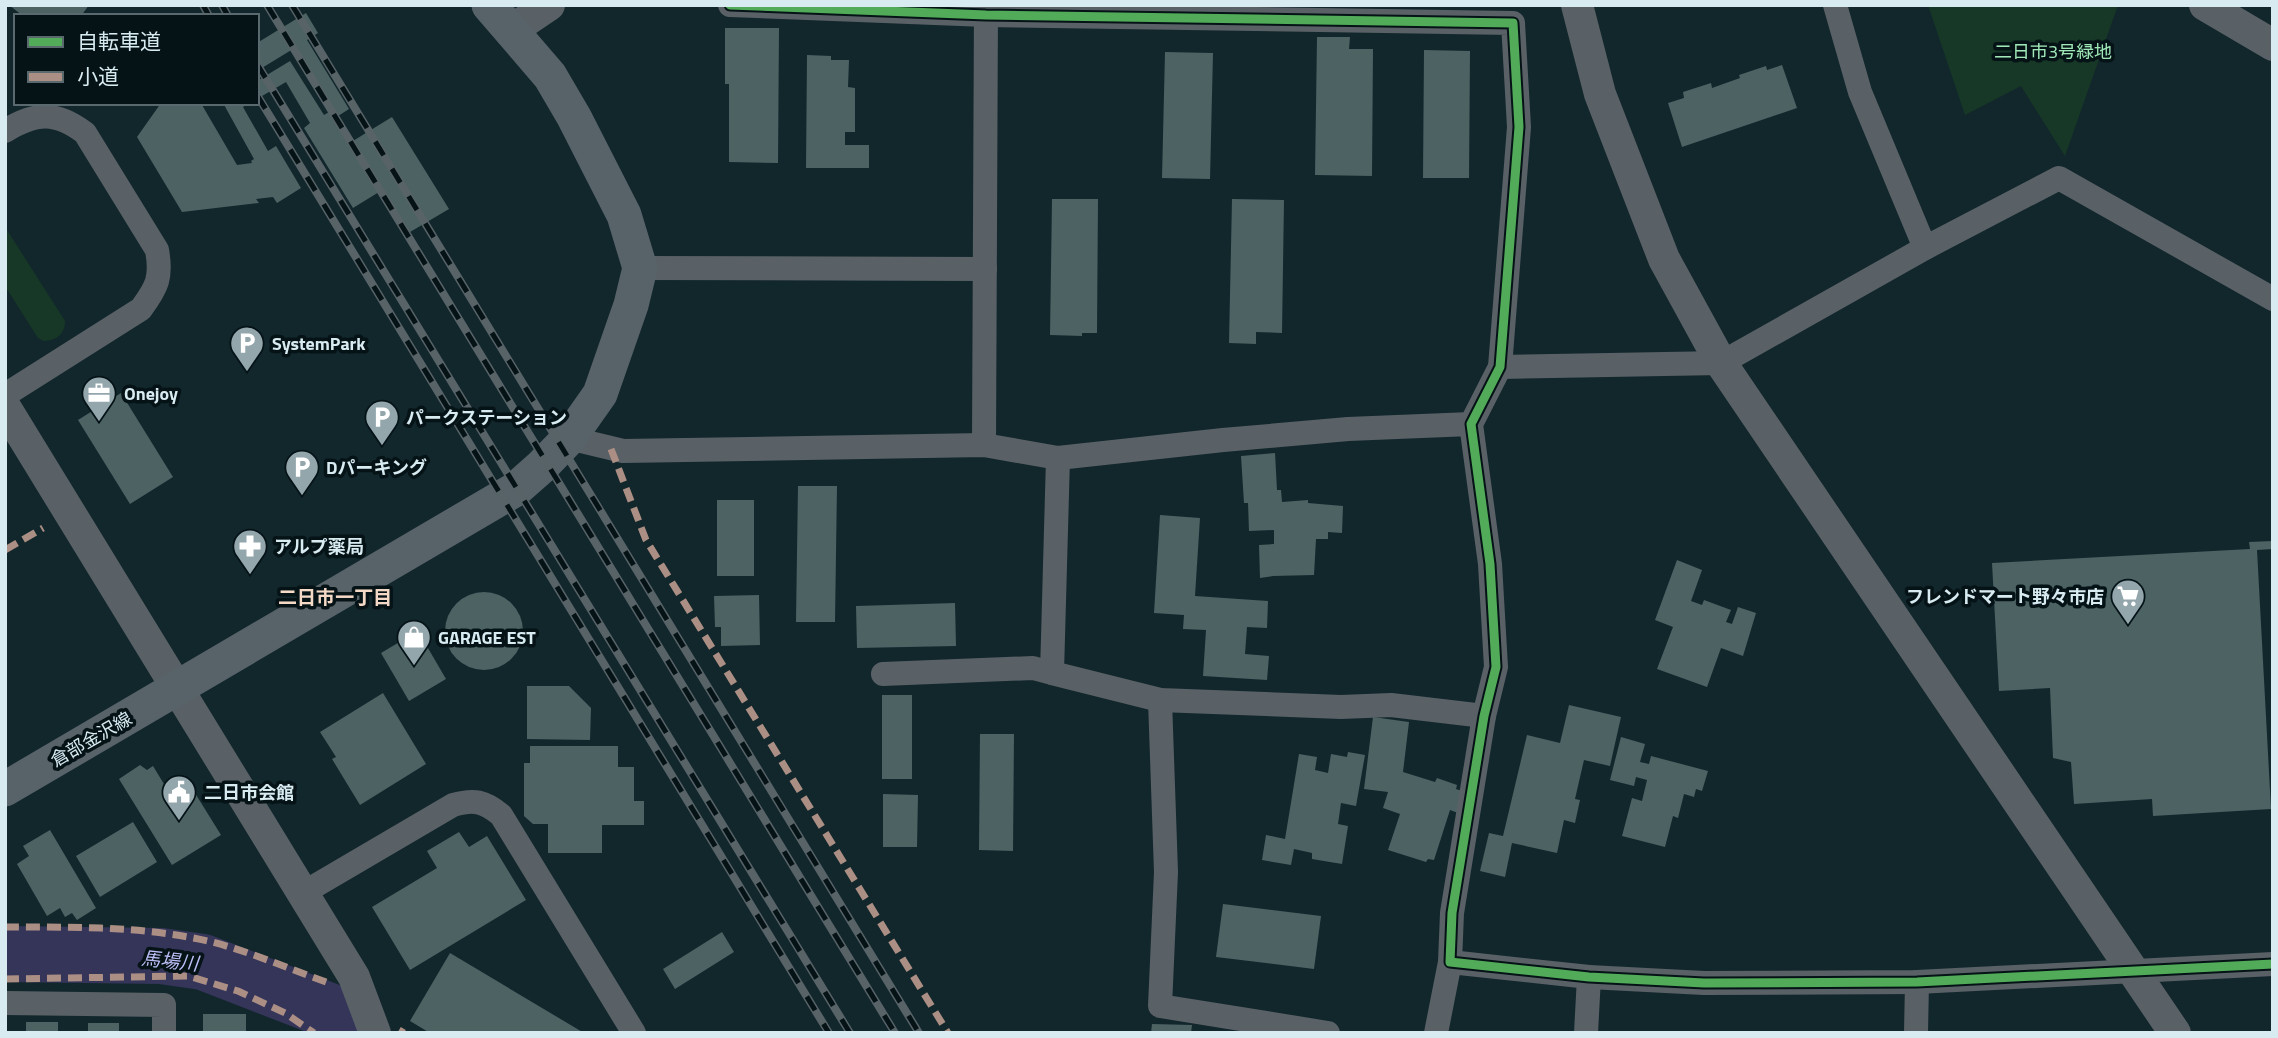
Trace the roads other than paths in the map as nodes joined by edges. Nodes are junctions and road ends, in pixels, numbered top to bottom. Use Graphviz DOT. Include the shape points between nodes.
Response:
graph roads {
  1 [pos="549,5"];
  2 [pos="730,5"];
  3 [pos="1577,5"];
  4 [pos="1835,5"];
  5 [pos="2204,5"];
  6 [pos="986,10"];
  7 [pos="501,17"];
  8 [pos="2273,45"];
  9 [pos="5,131"];
  10 [pos="1925,248"];
  11 [pos="640,268"];
  12 [pos="985,269"];
  13 [pos="2273,299"];
  14 [pos="1721,363"];
  15 [pos="1500,367"];
  16 [pos="5,395"];
  17 [pos="5,407"];
  18 [pos="1471,424"];
  19 [pos="569,438"];
  20 [pos="984,446"];
  21 [pos="1058,458"];
  22 [pos="1052,673"];
  23 [pos="883,674"];
  24 [pos="176,689"];
  25 [pos="1160,700"];
  26 [pos="1484,716"];
  27 [pos="5,789"];
  28 [pos="303,893"];
  29 [pos="1450,962"];
  30 [pos="2273,964"];
  31 [pos="2133,970"];
  32 [pos="1589,977"];
  33 [pos="1917,982"];
  34 [pos="5,1003"];
  35 [pos="371,1022"];
  36 [pos="164,1033"];
  37 [pos="634,1033"];
  38 [pos="1328,1033"];
  39 [pos="1436,1033"];
  40 [pos="1586,1033"];
  41 [pos="1916,1033"];
  42 [pos="2175,1033"];
  1 -- 7 [label="street"];
  2 -- 6 [label="street"];
  3 -- 14 [label="street" via="1600,94 1664,259"];
  4 -- 10 [label="street" via="1860,92"];
  5 -- 8 [label="street"];
  6 -- 12 [label="street"];
  6 -- 15 [label="street" via="1513,23 1520,128"];
  7 -- 11 [label="main road" via="550,76 600,166 624,215"];
  9 -- 16 [label="street" via="27,119 47,116 68,121 85,133 157,250 160,268 155,289 141,309"];
  10 -- 13 [label="street" via="2059,178"];
  10 -- 14 [label="street"];
  11 -- 12 [label="street"];
  11 -- 19 [label="main road, 倉部金沢線" via="600,394"];
  12 -- 20 [label="street"];
  14 -- 15 [label="street"];
  14 -- 31 [label="street"];
  15 -- 18 [label="street"];
  17 -- 24 [label="street"];
  18 -- 21 [label="street" via="1348,429"];
  18 -- 26 [label="street" via="1490,564 1496,667"];
  19 -- 20 [label="street" via="623,451"];
  19 -- 24 [label="main road, 倉部金沢線" via="516,489"];
  20 -- 21 [label="street"];
  21 -- 22 [label="street"];
  22 -- 23 [label="street" via="1033,668"];
  22 -- 25 [label="street"];
  24 -- 27 [label="main road, 倉部金沢線"];
  24 -- 28 [label="street"];
  25 -- 26 [label="street" via="1391,705"];
  25 -- 38 [label="street" via="1166,872 1160,1006"];
  26 -- 29 [label="street" via="1452,913"];
  28 -- 35 [label="street" via="354,977"];
  28 -- 37 [label="street" via="453,805 467,801 489,805 501,815"];
  29 -- 32 [label="street"];
  29 -- 39 [label="street"];
  30 -- 31 [label="street"];
  31 -- 33 [label="street"];
  31 -- 42 [label="street"];
  32 -- 33 [label="street" via="1704,983"];
  32 -- 40 [label="street"];
  33 -- 41 [label="street"];
  34 -- 36 [label="street" via="164,1005"];
}
